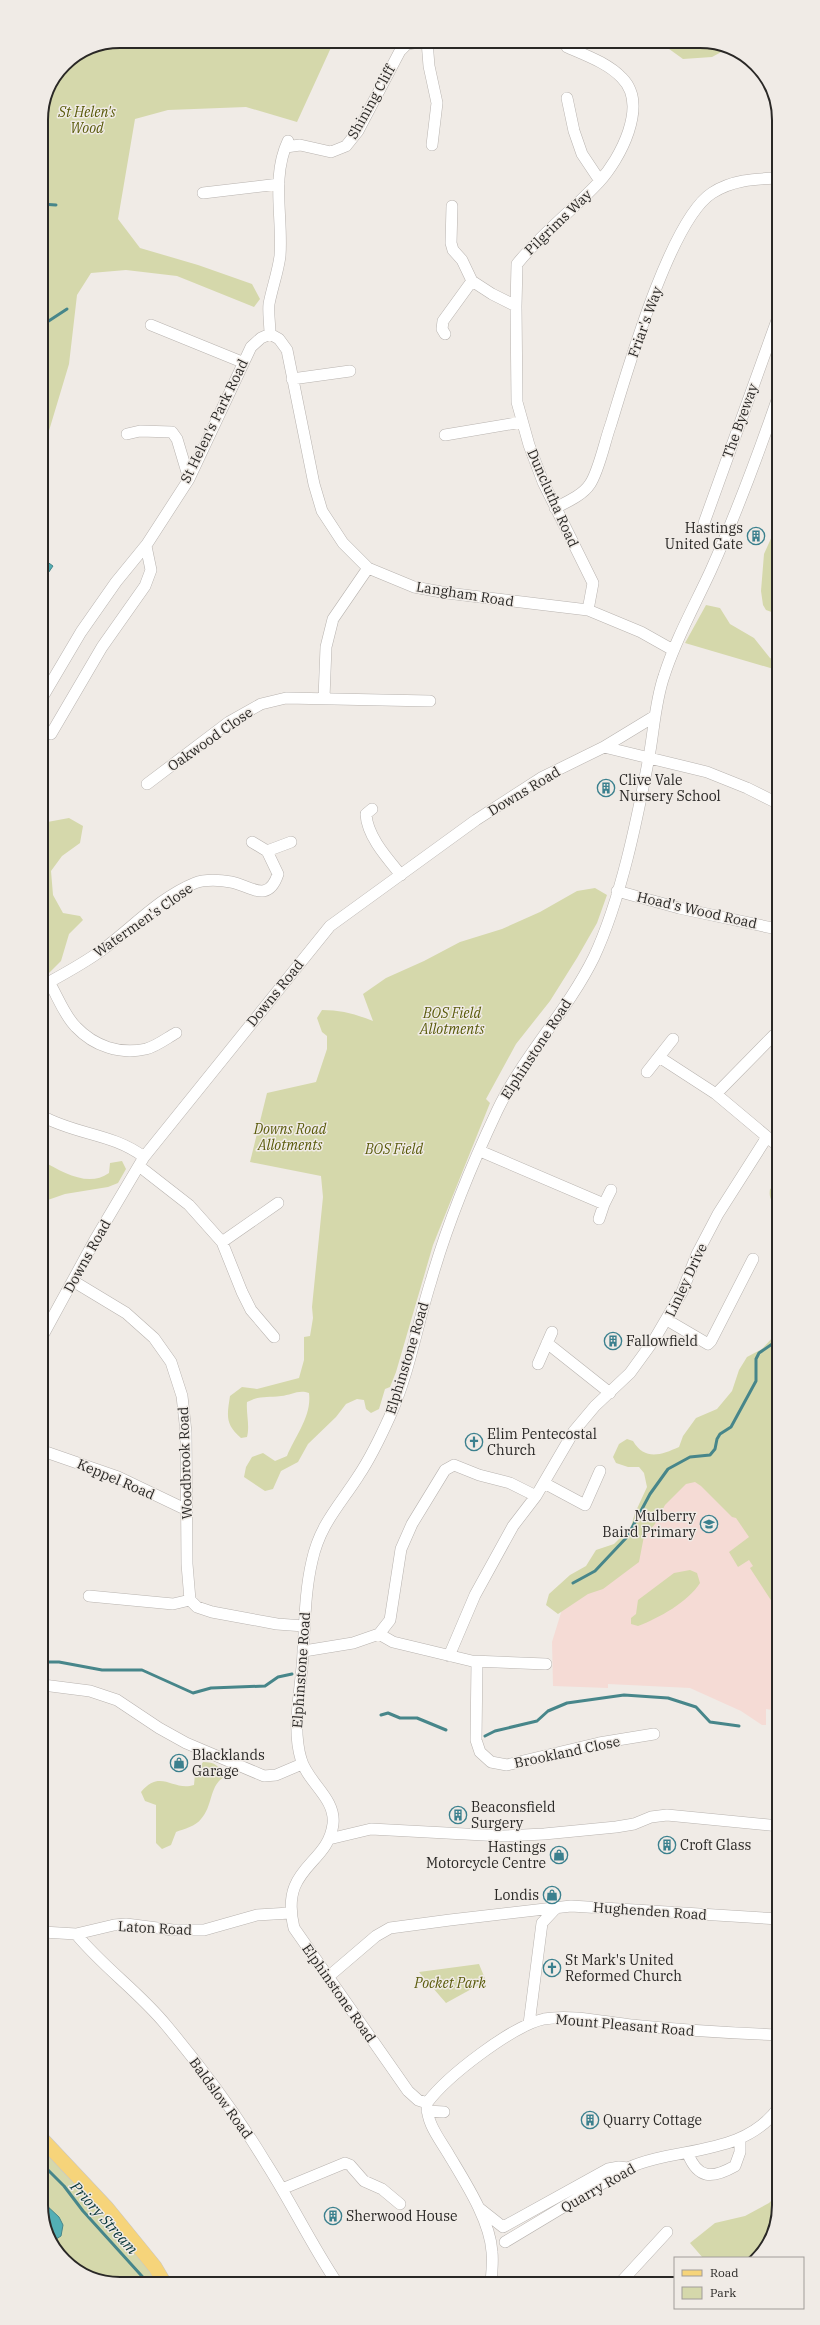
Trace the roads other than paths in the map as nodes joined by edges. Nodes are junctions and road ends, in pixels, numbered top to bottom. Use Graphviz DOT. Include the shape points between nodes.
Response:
graph roads {
  1 [pos="404,48"];
  2 [pos="427,48"];
  3 [pos="569,48"];
  4 [pos="568,98"];
  5 [pos="432,145"];
  6 [pos="772,178"];
  7 [pos="600,181"];
  8 [pos="279,184"];
  9 [pos="203,192"];
  10 [pos="452,206"];
  11 [pos="517,264"];
  12 [pos="472,281"];
  13 [pos="516,306"];
  14 [pos="151,325"];
  15 [pos="270,334"];
  16 [pos="445,334"];
  17 [pos="772,334"];
  18 [pos="242,362"];
  19 [pos="350,371"];
  20 [pos="292,379"];
  21 [pos="772,415"];
  22 [pos="522,422"];
  23 [pos="127,434"];
  24 [pos="445,435"];
  25 [pos="188,479"];
  26 [pos="555,508"];
  27 [pos="704,523"];
  28 [pos="146,546"];
  29 [pos="368,568"];
  30 [pos="588,610"];
  31 [pos="673,650"];
  32 [pos="48,688"];
  33 [pos="324,698"];
  34 [pos="430,701"];
  35 [pos="654,716"];
  36 [pos="51,734"];
  37 [pos="604,747"];
  38 [pos="649,757"];
  39 [pos="147,784"];
  40 [pos="772,800"];
  41 [pos="372,809"];
  42 [pos="252,842"];
  43 [pos="291,842"];
  44 [pos="267,851"];
  45 [pos="401,875"];
  46 [pos="617,891"];
  47 [pos="772,927"];
  48 [pos="48,983"];
  49 [pos="48,987"];
  50 [pos="176,1033"];
  51 [pos="772,1037"];
  52 [pos="673,1039"];
  53 [pos="659,1057"];
  54 [pos="647,1072"];
  55 [pos="716,1094"];
  56 [pos="48,1118"];
  57 [pos="772,1139"];
  58 [pos="772,1144"];
  59 [pos="480,1150"];
  60 [pos="142,1161"];
  61 [pos="611,1190"];
  62 [pos="604,1204"];
  63 [pos="278,1217"];
  64 [pos="599,1219"];
  65 [pos="222,1242"];
  66 [pos="753,1260"];
  67 [pos="72,1281"];
  68 [pos="667,1320"];
  69 [pos="48,1327"];
  70 [pos="552,1332"];
  71 [pos="274,1337"];
  72 [pos="547,1343"];
  73 [pos="538,1364"];
  74 [pos="610,1393"];
  75 [pos="48,1453"];
  76 [pos="600,1471"];
  77 [pos="544,1483"];
  78 [pos="536,1496"];
  79 [pos="187,1510"];
  80 [pos="89,1596"];
  81 [pos="190,1600"];
  82 [pos="304,1626"];
  83 [pos="379,1634"];
  84 [pos="304,1651"];
  85 [pos="449,1656"];
  86 [pos="477,1662"];
  87 [pos="546,1664"];
  88 [pos="48,1686"];
  89 [pos="654,1734"];
  90 [pos="302,1764"];
  91 [pos="772,1825"];
  92 [pos="329,1839"];
  93 [pos="556,1908"];
  94 [pos="290,1913"];
  95 [pos="522,1913"];
  96 [pos="772,1919"];
  97 [pos="542,1923"];
  98 [pos="48,1932"];
  99 [pos="76,1934"];
  100 [pos="328,1977"];
  101 [pos="529,2024"];
  102 [pos="772,2035"];
  103 [pos="427,2107"];
  104 [pos="444,2112"];
  105 [pos="772,2114"];
  106 [pos="740,2139"];
  107 [pos="48,2145"];
  108 [pos="688,2154"];
  109 [pos="628,2168"];
  110 [pos="282,2188"];
  111 [pos="400,2204"];
  112 [pos="479,2208"];
  113 [pos="667,2232"];
  114 [pos="505,2242"];
  115 [pos="161,2277"];
  116 [pos="334,2277"];
  117 [pos="491,2277"];
  118 [pos="626,2277"];
  1 -- 8 [label="street, Shining Cliff" via="358,130 346,146 331,152 287,143"];
  2 -- 5 [label="street, Shining Cliff" via="428,66 437,103"];
  3 -- 7 [label="street, Pilgrims Way" via="607,66 630,88 634,106 632,124 620,150"];
  4 -- 7 [label="street, Pilgrims Way" via="574,131 582,154"];
  6 -- 26 [label="street, Friar's Way" via="745,179 712,193 693,211 665,268 590,484 570,501"];
  7 -- 11 [label="street, Pilgrims Way"];
  8 -- 9 [label="street"];
  8 -- 15 [label="street" via="281,242 280,258 269,305"];
  10 -- 12 [label="street" via="451,243"];
  11 -- 13 [label="street, Dunclutha Road"];
  12 -- 13 [label="street"];
  12 -- 16 [label="street" via="442,321"];
  13 -- 22 [label="street, Dunclutha Road" via="517,402"];
  14 -- 18 [label="street"];
  15 -- 18 [label="street, St Helen's Park Road" via="251,347"];
  15 -- 20 [label="street, Langham Road" via="279,339 287,350"];
  17 -- 27 [label="street, The Byeway"];
  18 -- 25 [label="street, St Helen's Park Road"];
  19 -- 20 [label="street"];
  20 -- 29 [label="street, Langham Road" via="322,511 343,543"];
  21 -- 31 [label="street, Elphinstone Road" via="747,489"];
  22 -- 24 [label="street"];
  22 -- 26 [label="street, Dunclutha Road"];
  23 -- 25 [label="street" via="140,431 172,432 177,439"];
  25 -- 28 [label="street, St Helen's Park Road"];
  26 -- 30 [label="street, Dunclutha Road" via="593,583"];
  28 -- 32 [label="street, St Helen's Park Road" via="116,582 81,632"];
  28 -- 36 [label="street" via="152,570 145,586 102,647"];
  29 -- 30 [label="street, Langham Road" via="414,587"];
  29 -- 33 [label="street" via="333,619 326,647"];
  30 -- 31 [label="street, Langham Road" via="641,632"];
  31 -- 35 [label="street, Elphinstone Road"];
  33 -- 34 [label="street, Oakwood Close"];
  33 -- 39 [label="street, Oakwood Close" via="286,698 261,704 229,722"];
  35 -- 37 [label="street, Downs Road"];
  35 -- 38 [label="street, Elphinstone Road"];
  37 -- 38 [label="street"];
  37 -- 45 [label="street, Downs Road" via="541,778 476,820"];
  38 -- 40 [label="street" via="707,772"];
  38 -- 46 [label="street, Elphinstone Road"];
  41 -- 45 [label="street" via="366,814 367,825"];
  42 -- 44 [label="street"];
  43 -- 44 [label="street"];
  44 -- 48 [label="street, Watermen's Close" via="278,874 274,885 264,891 253,891 232,882 196,882 158,906 101,951"];
  45 -- 60 [label="street, Downs Road" via="330,926"];
  46 -- 47 [label="street, Hoad's Wood Road" via="679,908"];
  46 -- 59 [label="street, Elphinstone Road" via="593,958 577,987 511,1083"];
  49 -- 50 [label="street, Watermen's Close" via="76,1027 92,1042 106,1048 147,1048"];
  51 -- 55 [label="street"];
  52 -- 53 [label="street"];
  53 -- 54 [label="street"];
  53 -- 55 [label="street"];
  55 -- 57 [label="street"];
  56 -- 60 [label="street" via="85,1133 114,1139 130,1146"];
  58 -- 68 [label="street, Linley Drive" via="718,1214"];
  59 -- 62 [label="street"];
  59 -- 82 [label="street, Elphinstone Road" via="438,1255 391,1414 359,1475 323,1526 315,1547"];
  60 -- 65 [label="street" via="190,1205"];
  60 -- 67 [label="street, Downs Road"];
  61 -- 62 [label="street"];
  62 -- 64 [label="street"];
  63 -- 65 [label="street" via="274,1207"];
  65 -- 71 [label="street" via="251,1310"];
  66 -- 68 [label="street" via="708,1344"];
  67 -- 69 [label="street, Downs Road"];
  67 -- 79 [label="street, Woodbrook Road" via="126,1313 154,1338 171,1362 182,1396 186,1432"];
  68 -- 74 [label="street, Linley Drive" via="630,1373"];
  70 -- 72 [label="street"];
  72 -- 73 [label="street"];
  72 -- 74 [label="street"];
  74 -- 77 [label="street, Linley Drive" via="574,1431"];
  75 -- 79 [label="street, Keppel Road" via="118,1477"];
  76 -- 77 [label="street" via="585,1505"];
  77 -- 78 [label="street, Linley Drive"];
  78 -- 83 [label="street" via="510,1483 454,1465 445,1470 412,1524 401,1549 390,1620"];
  78 -- 85 [label="street, Linley Drive" via="512,1526 467,1613"];
  79 -- 81 [label="street, Woodbrook Road"];
  80 -- 81 [label="street" via="173,1604"];
  81 -- 82 [label="street" via="197,1607 212,1612 277,1624"];
  82 -- 84 [label="street, Elphinstone Road"];
  83 -- 84 [label="street" via="353,1643"];
  83 -- 85 [label="street" via="393,1642"];
  84 -- 90 [label="street, Elphinstone Road" via="297,1730"];
  85 -- 86 [label="street"];
  86 -- 87 [label="street"];
  86 -- 89 [label="street, Brookland Close" via="476,1740 480,1752 491,1762 507,1764"];
  88 -- 90 [label="street" via="90,1691 117,1700 186,1743 264,1776 276,1775"];
  90 -- 92 [label="street, Elphinstone Road" via="332,1809 333,1825"];
  91 -- 92 [label="street" via="667,1815 616,1827 544,1834 496,1836 371,1829"];
  92 -- 94 [label="street, Elphinstone Road" via="297,1880 292,1893"];
  93 -- 95 [label="street, Hughenden Road"];
  93 -- 96 [label="street, Hughenden Road" via="571,1906"];
  93 -- 97 [label="street"];
  94 -- 99 [label="street, Laton Road" via="257,1916 204,1930 173,1930 126,1924"];
  94 -- 100 [label="street, Elphinstone Road" via="294,1928"];
  95 -- 97 [label="street, Hughenden Road" via="537,1917"];
  95 -- 100 [label="street, Hughenden Road" via="390,1928 376,1936"];
  97 -- 101 [label="street"];
  98 -- 99 [label="street, Laton Road"];
  99 -- 110 [label="street, Baldslow Road" via="133,1988 166,2024 256,2147"];
  100 -- 103 [label="street, Elphinstone Road" via="408,2091"];
  101 -- 102 [label="street, Mount Pleasant Road" via="556,2018 716,2033"];
  101 -- 103 [label="street, Mount Pleasant Road" via="516,2030 446,2080"];
  103 -- 104 [label="street"];
  103 -- 112 [label="street" via="434,2132"];
  105 -- 106 [label="street, Quarry Road"];
  106 -- 108 [label="street, Quarry Road"];
  106 -- 108 [label="street" via="740,2152 735,2166 723,2173 701,2173 693,2167"];
  107 -- 115 [label="main road" via="107,2208"];
  108 -- 109 [label="street, Quarry Road" via="649,2160"];
  109 -- 112 [label="street" via="608,2169 503,2227"];
  109 -- 114 [label="street, Quarry Road"];
  110 -- 111 [label="street" via="345,2163 364,2181 382,2188"];
  110 -- 116 [label="street, Baldslow Road"];
  112 -- 117 [label="street" via="492,2251"];
  113 -- 118 [label="street"];
}
